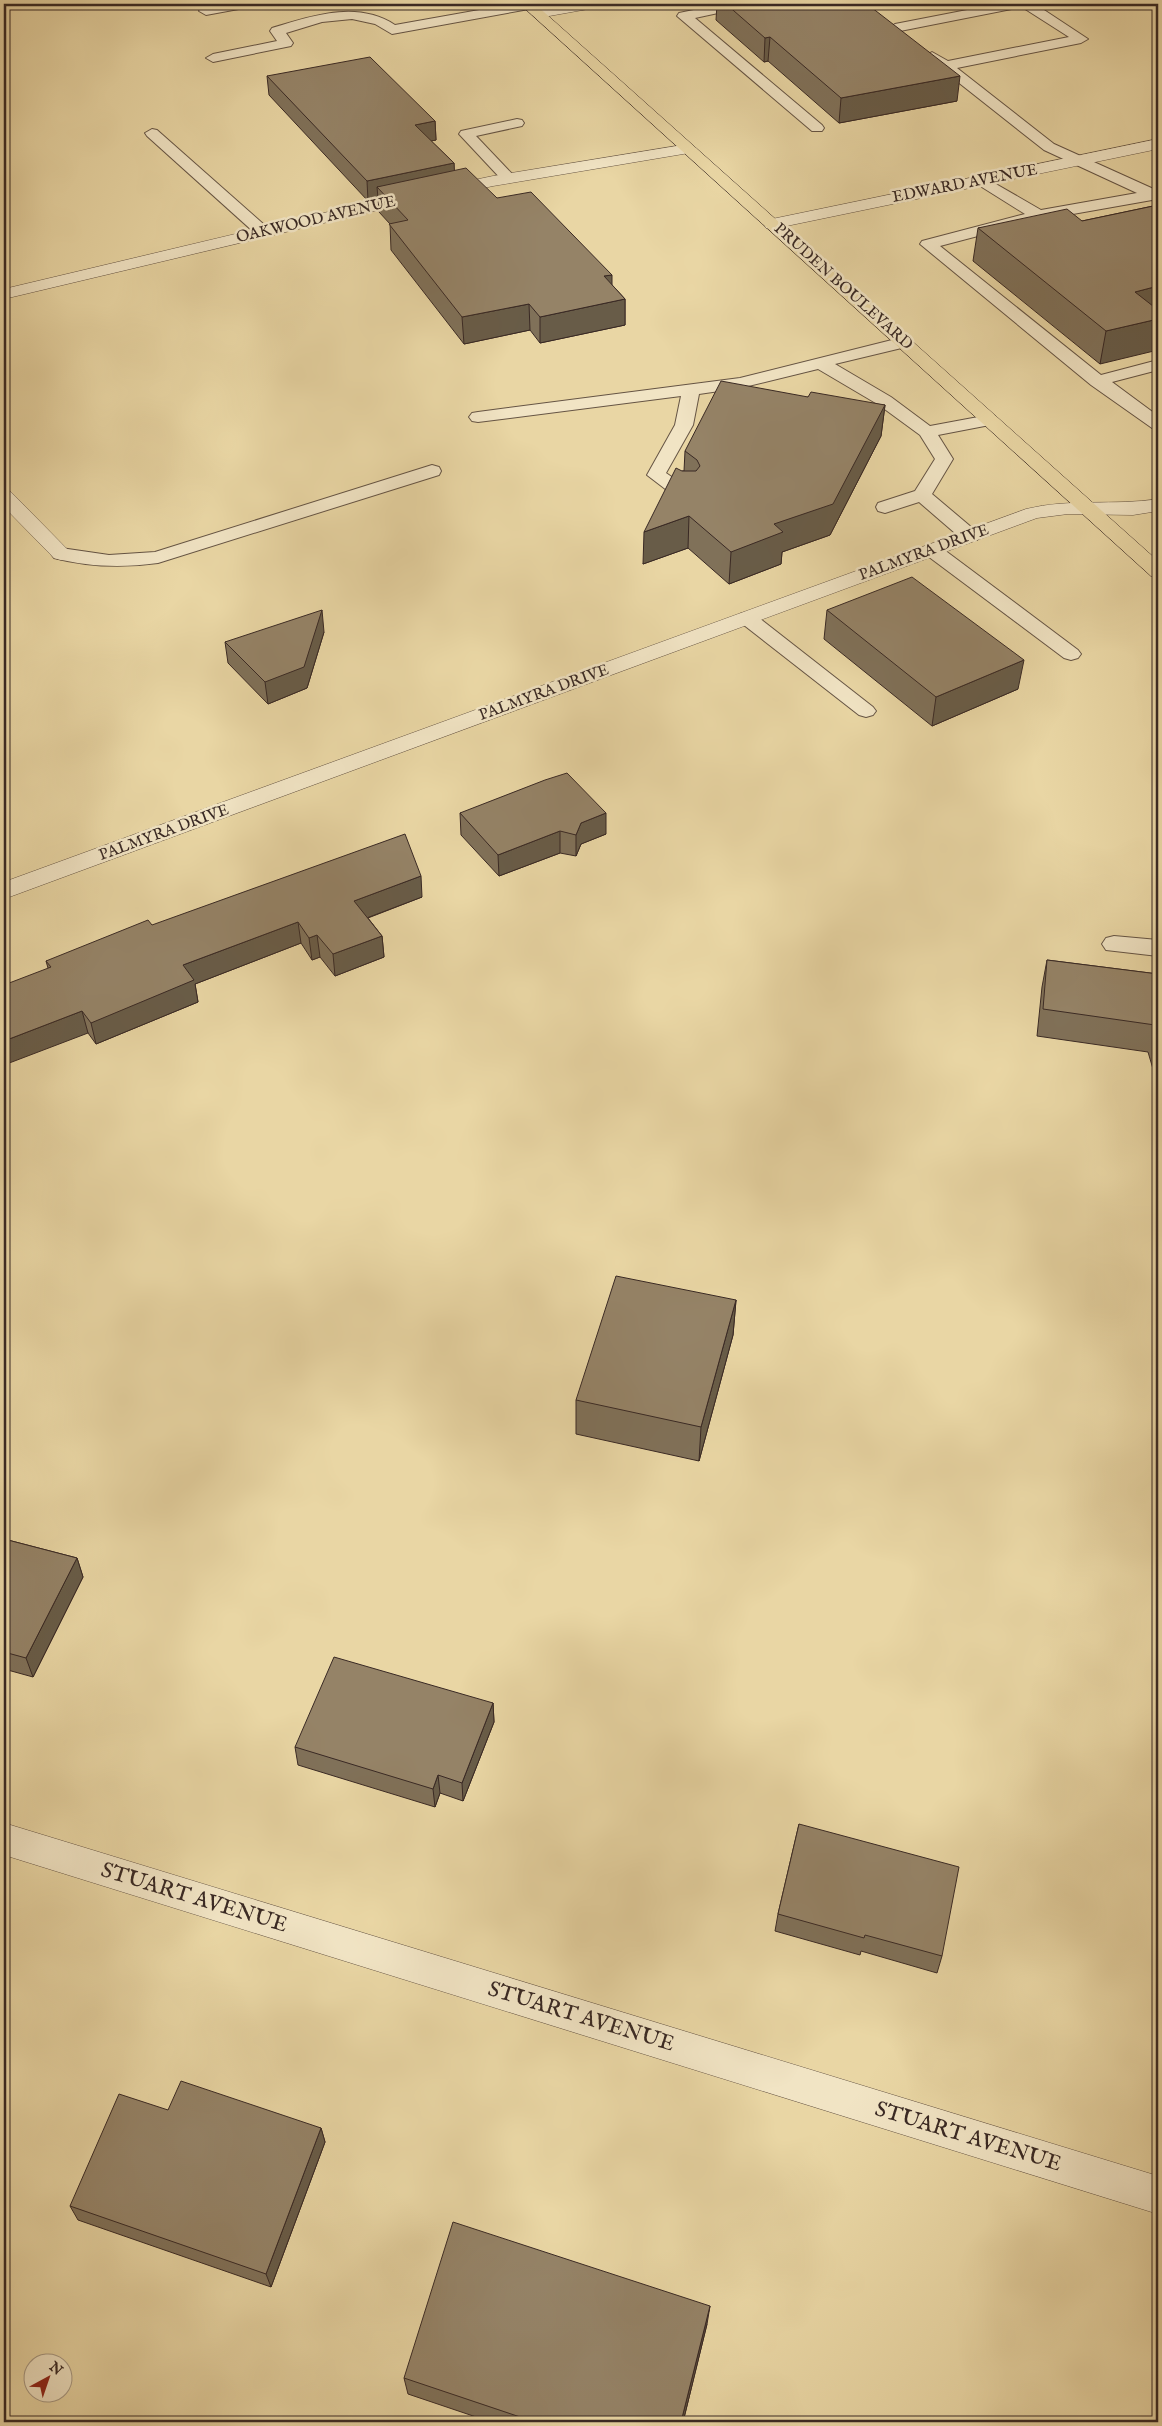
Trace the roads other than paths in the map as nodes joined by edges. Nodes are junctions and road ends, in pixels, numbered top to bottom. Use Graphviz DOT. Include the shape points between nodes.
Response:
graph roads {
  1 [pos="244,4"];
  2 [pos="594,4"];
  3 [pos="741,4"];
  4 [pos="1018,4"];
  5 [pos="1026,4"];
  6 [pos="531,8"];
  7 [pos="206,11"];
  8 [pos="882,18"];
  9 [pos="895,28"];
  10 [pos="213,58"];
  11 [pos="946,66"];
  12 [pos="516,123"];
  13 [pos="817,128"];
  14 [pos="152,133"];
  15 [pos="1158,144"];
  16 [pos="689,149"];
  17 [pos="1077,162"];
  18 [pos="508,178"];
  19 [pos="982,181"];
  20 [pos="1156,196"];
  21 [pos="1038,215"];
  22 [pos="772,224"];
  23 [pos="263,232"];
  24 [pos="4,294"];
  25 [pos="904,342"];
  26 [pos="820,363"];
  27 [pos="1158,365"];
  28 [pos="1097,381"];
  29 [pos="691,390"];
  30 [pos="478,417"];
  31 [pos="989,420"];
  32 [pos="1158,424"];
  33 [pos="927,432"];
  34 [pos="432,471"];
  35 [pos="4,496"];
  36 [pos="922,496"];
  37 [pos="688,497"];
  38 [pos="1158,505"];
  39 [pos="885,508"];
  40 [pos="1087,508"];
  41 [pos="970,536"];
  42 [pos="932,550"];
  43 [pos="61,554"];
  44 [pos="1158,572"];
  45 [pos="746,618"];
  46 [pos="1071,654"];
  47 [pos="866,711"];
  48 [pos="4,891"];
  49 [pos="1114,944"];
  50 [pos="1158,948"];
  51 [pos="4,1839"];
  52 [pos="1158,2196"];
  1 -- 7 [label="lane"];
  2 -- 6 [label="street"];
  3 -- 13 [label="lane" via="684,16"];
  4 -- 9 [label="lane"];
  5 -- 11 [label="lane" via="1081,39"];
  6 -- 10 [label="lane" via="392,30 383,21 368,15 330,16 276,31 286,43"];
  6 -- 16 [label="main road, PRUDEN BOULEVARD"];
  8 -- 9 [label="lane"];
  9 -- 11 [label="lane"];
  11 -- 17 [label="lane" via="1049,147"];
  12 -- 18 [label="lane" via="466,134"];
  14 -- 23 [label="lane"];
  15 -- 17 [label="street, EDWARD AVENUE"];
  16 -- 18 [label="street, OAKWOOD AVENUE"];
  16 -- 22 [label="main road, PRUDEN BOULEVARD"];
  17 -- 19 [label="street, EDWARD AVENUE"];
  17 -- 20 [label="lane"];
  18 -- 23 [label="street, OAKWOOD AVENUE"];
  19 -- 21 [label="lane"];
  19 -- 22 [label="street, EDWARD AVENUE"];
  20 -- 21 [label="lane"];
  21 -- 28 [label="lane" via="928,244"];
  22 -- 25 [label="main road, PRUDEN BOULEVARD"];
  23 -- 24 [label="street, OAKWOOD AVENUE"];
  25 -- 26 [label="lane"];
  25 -- 31 [label="main road, PRUDEN BOULEVARD"];
  26 -- 29 [label="lane" via="740,383"];
  26 -- 33 [label="lane" via="885,401"];
  27 -- 28 [label="lane"];
  28 -- 32 [label="lane"];
  29 -- 30 [label="lane"];
  29 -- 37 [label="lane" via="684,425 656,475"];
  31 -- 33 [label="lane"];
  31 -- 40 [label="main road, PRUDEN BOULEVARD"];
  33 -- 36 [label="lane" via="944,459"];
  34 -- 43 [label="lane" via="158,557 124,562 90,561"];
  35 -- 43 [label="street"];
  36 -- 39 [label="lane"];
  36 -- 41 [label="lane"];
  38 -- 40 [label="street, PALMYRA DRIVE"];
  40 -- 41 [label="street, PALMYRA DRIVE" via="1034,513"];
  40 -- 44 [label="main road, PRUDEN BOULEVARD"];
  41 -- 42 [label="street, PALMYRA DRIVE"];
  42 -- 45 [label="street, PALMYRA DRIVE"];
  42 -- 46 [label="lane"];
  45 -- 47 [label="lane"];
  45 -- 48 [label="street, PALMYRA DRIVE"];
  49 -- 50 [label="lane"];
  51 -- 52 [label="street, STUART AVENUE"];
}
